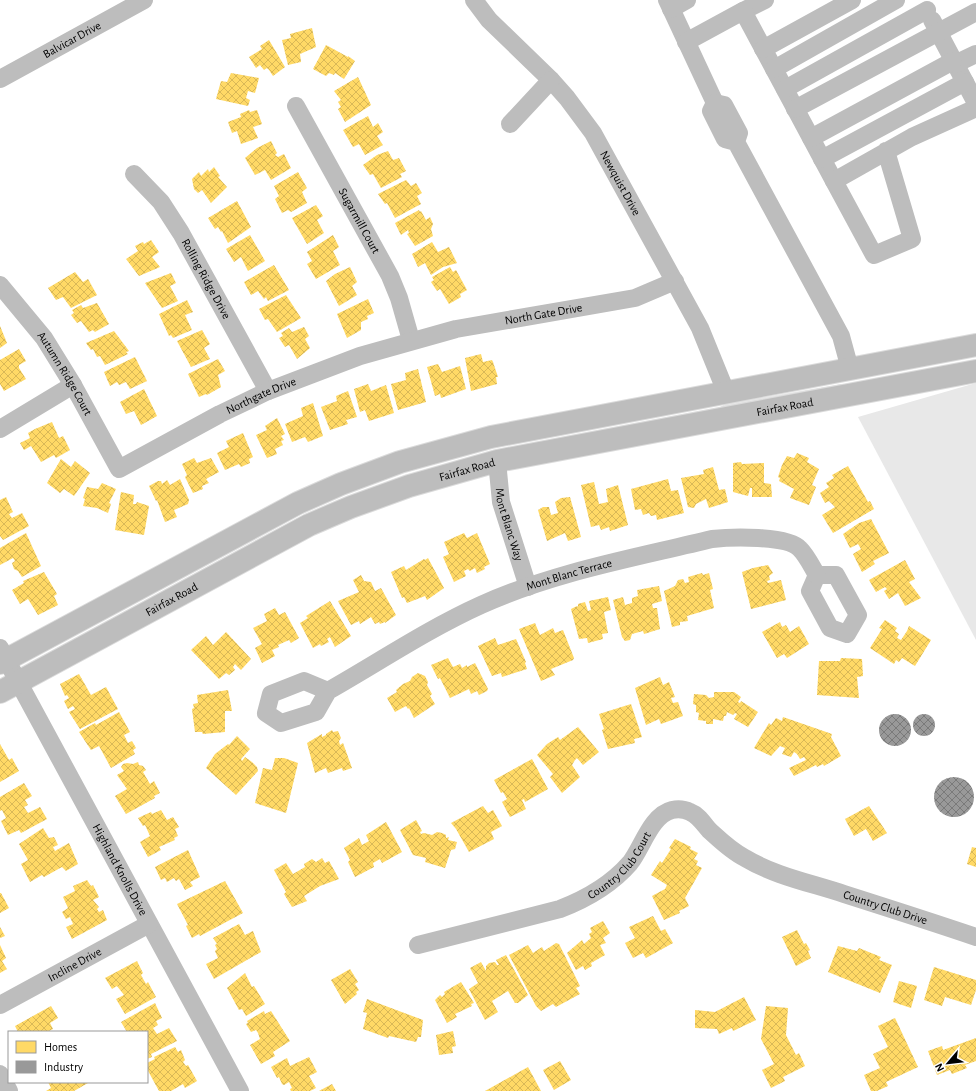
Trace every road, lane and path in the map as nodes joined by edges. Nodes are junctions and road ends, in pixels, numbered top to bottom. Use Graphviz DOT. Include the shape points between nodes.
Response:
graph roads {
  1 [pos="144,0"];
  2 [pos="474,0"];
  3 [pos="687,0"];
  4 [pos="765,0"];
  5 [pos="852,0"];
  6 [pos="896,0"];
  7 [pos="669,4"];
  8 [pos="924,5"];
  9 [pos="743,11"];
  10 [pos="976,12"];
  11 [pos="938,31"];
  12 [pos="686,42"];
  13 [pos="763,49"];
  14 [pos="976,54"];
  15 [pos="954,62"];
  16 [pos="774,69"];
  17 [pos="0,79"];
  18 [pos="551,80"];
  19 [pos="785,90"];
  20 [pos="972,91"];
  21 [pos="296,106"];
  22 [pos="976,108"];
  23 [pos="795,109"];
  24 [pos="510,124"];
  25 [pos="811,138"];
  26 [pos="886,152"];
  27 [pos="822,159"];
  28 [pos="134,174"];
  29 [pos="834,180"];
  30 [pos="675,281"];
  31 [pos="0,285"];
  32 [pos="411,340"];
  33 [pos="976,345"];
  34 [pos="850,369"];
  35 [pos="976,370"];
  36 [pos="73,385"];
  37 [pos="268,391"];
  38 [pos="726,392"];
  39 [pos="776,408"];
  40 [pos="624,412"];
  41 [pos="0,429"];
  42 [pos="610,440"];
  43 [pos="497,461"];
  44 [pos="119,469"];
  45 [pos="817,575"];
  46 [pos="528,587"];
  47 [pos="2,657"];
  48 [pos="19,682"];
  49 [pos="328,691"];
  50 [pos="0,692"];
  51 [pos="794,879"];
  52 [pos="149,924"];
  53 [pos="976,937"];
  54 [pos="418,945"];
  55 [pos="0,1005"];
  56 [pos="0,1074"];
  57 [pos="9,1091"];
  58 [pos="240,1091"];
  1 -- 17 [label="street, Balvicar Drive"];
  2 -- 18 [label="street, Newquist Drive" via="489,20"];
  3 -- 7 [label="street"];
  4 -- 9 [label="street"];
  5 -- 13 [label="street"];
  6 -- 16 [label="street"];
  7 -- 12 [label="street"];
  8 -- 11 [label="street"];
  8 -- 19 [label="street"];
  9 -- 12 [label="street"];
  9 -- 13 [label="street"];
  10 -- 11 [label="street"];
  11 -- 15 [label="street"];
  11 -- 23 [label="street"];
  12 -- 34 [label="street" via="715,103 724,105 738,133 736,142 841,336"];
  13 -- 16 [label="street"];
  14 -- 15 [label="street"];
  15 -- 20 [label="street"];
  15 -- 25 [label="street"];
  16 -- 19 [label="street"];
  18 -- 24 [label="street"];
  18 -- 30 [label="street, Newquist Drive" via="593,132"];
  19 -- 23 [label="street"];
  20 -- 27 [label="street"];
  21 -- 32 [label="street, Sugarmill Court" via="390,276"];
  22 -- 26 [label="street" via="912,137"];
  23 -- 25 [label="street"];
  25 -- 27 [label="street"];
  26 -- 29 [label="street"];
  26 -- 29 [label="street" via="912,239 874,255"];
  27 -- 29 [label="street"];
  28 -- 37 [label="street, Rolling Ridge Drive" via="161,202 182,233"];
  30 -- 32 [label="street, North Gate Drive" via="635,298 456,329"];
  30 -- 38 [label="street, Newquist Drive" via="700,328"];
  31 -- 36 [label="street, Autumn Ridge Court" via="44,338"];
  32 -- 37 [label="street, Northgate Drive" via="353,358"];
  33 -- 34 [label="main road, Fairfax Road"];
  34 -- 38 [label="main road, Fairfax Road"];
  34 -- 39 [label="main road" via="832,391 788,400"];
  35 -- 39 [label="main road, Fairfax Road"];
  36 -- 41 [label="street"];
  36 -- 44 [label="street, Autumn Ridge Court"];
  37 -- 44 [label="street, Northgate Drive"];
  38 -- 40 [label="main road, Fairfax Road"];
  38 -- 42 [label="main road" via="726,397 700,415 630,430"];
  39 -- 42 [label="main road, Fairfax Road"];
  40 -- 43 [label="main road" via="568,440 501,453"];
  40 -- 47 [label="main road, Fairfax Road" via="445,448 341,484 298,502"];
  42 -- 43 [label="main road, Fairfax Road"];
  43 -- 46 [label="street, Mont Blanc Way" via="501,502"];
  43 -- 48 [label="main road, Fairfax Road" via="409,486 309,525"];
  45 -- 46 [label="street, Mont Blanc Terrace" via="800,548 759,537 735,536 696,542 573,572"];
  46 -- 49 [label="street, Mont Blanc Terrace" via="438,626"];
  47 -- 48 [label="street, Highland Knolls Drive"];
  48 -- 50 [label="main road, Fairfax Road"];
  48 -- 52 [label="street, Highland Knolls Drive"];
  51 -- 53 [label="street, Country Club Drive"];
  51 -- 54 [label="street, Country Club Court" via="744,858 689,811 672,810 656,820 638,851 616,877 578,902"];
  52 -- 55 [label="street, Incline Drive"];
  52 -- 58 [label="street, Highland Knolls Drive"];
  56 -- 57 [label="street"];
}
